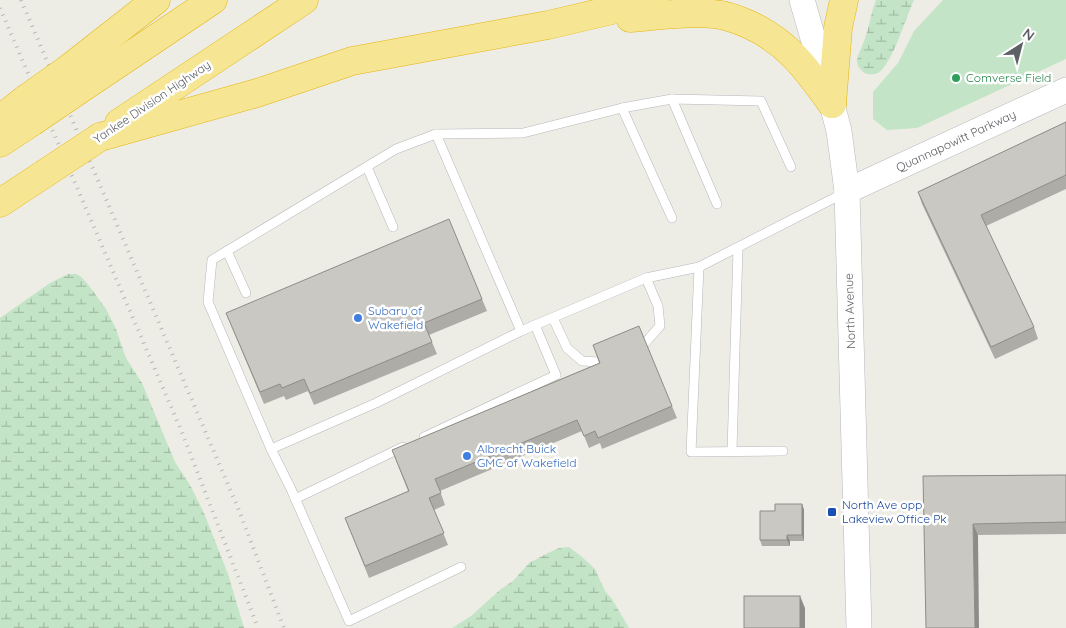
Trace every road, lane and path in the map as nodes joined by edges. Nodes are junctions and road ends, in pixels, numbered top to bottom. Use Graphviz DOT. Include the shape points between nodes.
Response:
graph roads {
  1 [pos="156,0"];
  2 [pos="213,0"];
  3 [pos="304,0"];
  4 [pos="655,0"];
  5 [pos="802,0"];
  6 [pos="844,0"];
  7 [pos="548,25"];
  8 [pos="73,79"];
  9 [pos="1066,90"];
  10 [pos="672,99"];
  11 [pos="832,104"];
  12 [pos="622,108"];
  13 [pos="29,110"];
  14 [pos="0,119"];
  15 [pos="436,134"];
  16 [pos="100,137"];
  17 [pos="0,143"];
  18 [pos="367,167"];
  19 [pos="791,167"];
  20 [pos="847,191"];
  21 [pos="0,204"];
  22 [pos="717,204"];
  23 [pos="672,218"];
  24 [pos="393,227"];
  25 [pos="738,248"];
  26 [pos="227,251"];
  27 [pos="699,268"];
  28 [pos="646,278"];
  29 [pos="246,293"];
  30 [pos="553,318"];
  31 [pos="535,325"];
  32 [pos="521,331"];
  33 [pos="645,343"];
  34 [pos="599,362"];
  35 [pos="271,449"];
  36 [pos="732,451"];
  37 [pos="783,451"];
  38 [pos="295,499"];
  39 [pos="461,567"];
  40 [pos="859,628"];
  1 -- 8 [label="highway"];
  2 -- 8 [label="highway"];
  3 -- 16 [label="highway, Yankee Division Highway"];
  4 -- 7 [label="highway"];
  5 -- 11 [label="street, North Avenue"];
  6 -- 11 [label="highway" via="838,28"];
  7 -- 11 [label="highway" via="701,13 730,16 764,32 790,51"];
  7 -- 16 [label="highway" via="352,61 257,93"];
  8 -- 13 [label="highway, bridge"];
  9 -- 20 [label="street, Quannapowitt Parkway"];
  10 -- 12 [label="lane"];
  10 -- 19 [label="lane" via="761,101"];
  10 -- 22 [label="lane"];
  11 -- 20 [label="street, North Avenue"];
  12 -- 15 [label="lane" via="523,133"];
  12 -- 23 [label="lane"];
  13 -- 14 [label="highway"];
  13 -- 17 [label="highway"];
  15 -- 18 [label="lane" via="396,149"];
  15 -- 32 [label="lane"];
  16 -- 21 [label="highway, Yankee Division Highway, bridge"];
  18 -- 24 [label="lane"];
  18 -- 26 [label="lane"];
  20 -- 25 [label="lane"];
  20 -- 40 [label="street, North Avenue"];
  25 -- 27 [label="lane"];
  25 -- 36 [label="lane"];
  26 -- 29 [label="lane"];
  26 -- 35 [label="lane" via="212,260 208,302"];
  27 -- 28 [label="lane"];
  27 -- 36 [label="lane" via="691,452"];
  28 -- 30 [label="lane"];
  28 -- 33 [label="lane" via="658,306 660,326"];
  30 -- 31 [label="lane"];
  30 -- 34 [label="lane" via="567,348 582,360"];
  31 -- 32 [label="lane"];
  31 -- 38 [label="lane" via="556,375"];
  32 -- 35 [label="lane" via="376,403"];
  35 -- 38 [label="lane"];
  36 -- 37 [label="lane"];
  38 -- 39 [label="lane" via="349,622"];
}
